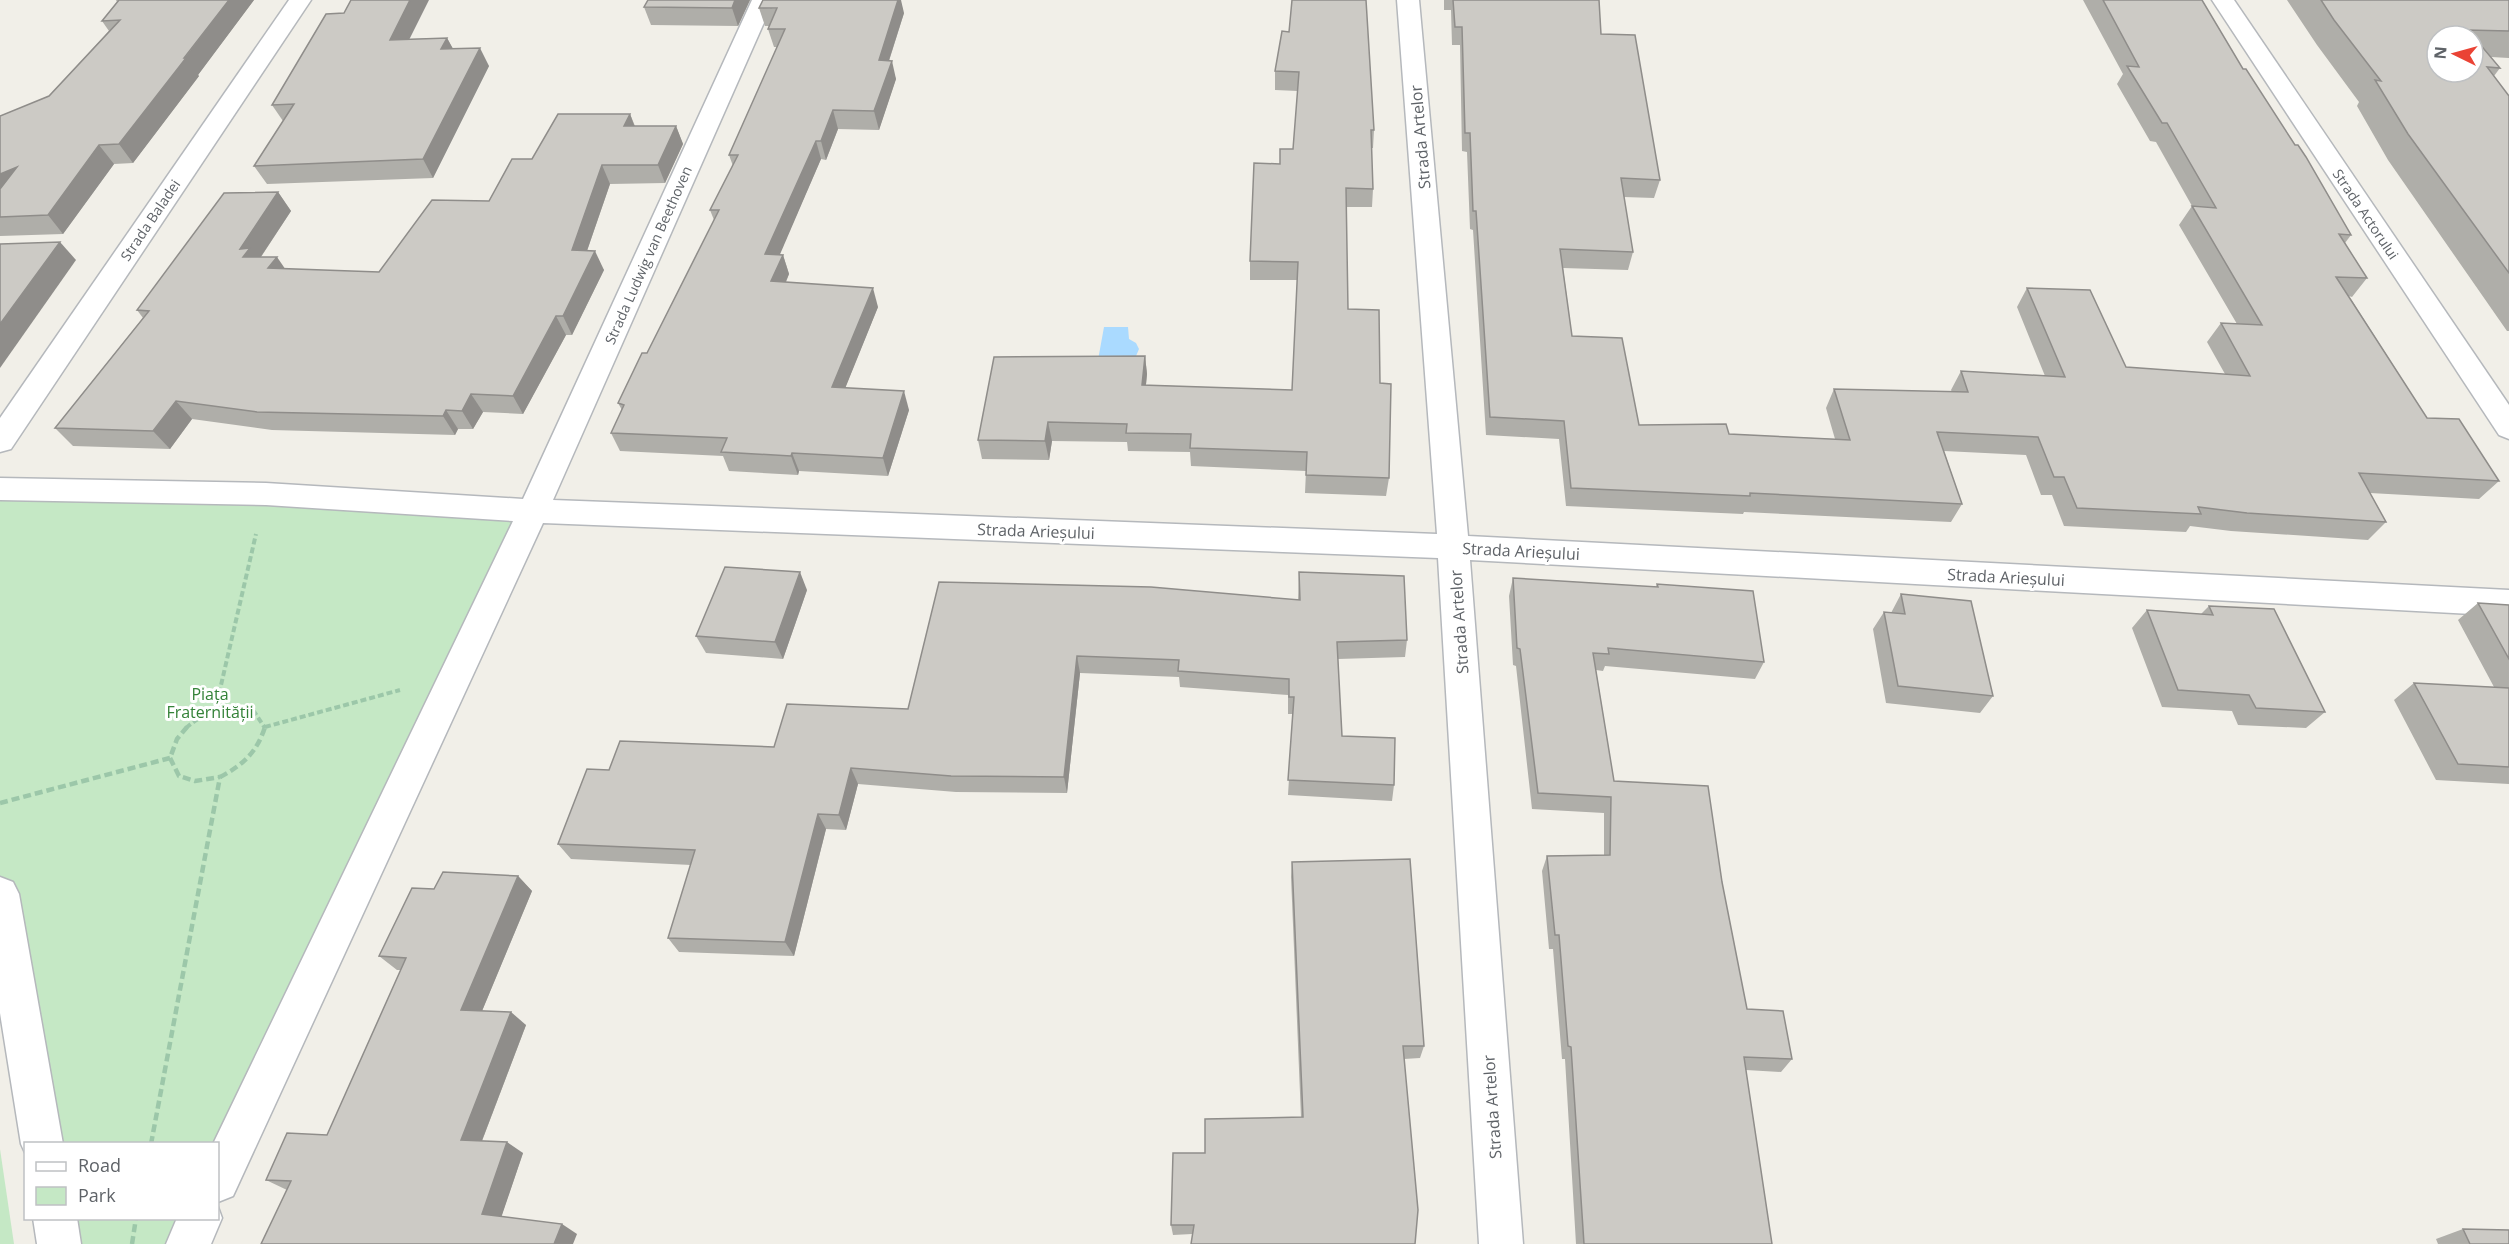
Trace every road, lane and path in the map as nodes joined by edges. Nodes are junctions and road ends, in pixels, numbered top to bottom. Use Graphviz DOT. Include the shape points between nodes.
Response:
graph roads {
  1 [pos="300,0"];
  2 [pos="763,0"];
  3 [pos="1408,0"];
  4 [pos="2223,0"];
  5 [pos="2509,428"];
  6 [pos="0,441"];
  7 [pos="0,489"];
  8 [pos="266,494"];
  9 [pos="533,511"];
  10 [pos="1454,547"];
  11 [pos="2509,603"];
  12 [pos="455,675"];
  13 [pos="214,711"];
  14 [pos="265,727"];
  15 [pos="170,758"];
  16 [pos="220,777"];
  17 [pos="0,803"];
  18 [pos="0,894"];
  19 [pos="42,1142"];
  20 [pos="151,1142"];
  21 [pos="219,1179"];
  22 [pos="55,1220"];
  23 [pos="136,1220"];
  24 [pos="199,1220"];
  25 [pos="59,1244"];
  26 [pos="132,1244"];
  27 [pos="188,1244"];
  28 [pos="1501,1244"];
  1 -- 6 [label="street, Strada Baladei"];
  2 -- 9 [label="street, Strada Ludwig van Beethoven"];
  3 -- 10 [label="street, Strada Artelor"];
  4 -- 5 [label="street, Strada Actorului"];
  7 -- 8 [label="street"];
  8 -- 9 [label="street"];
  8 -- 13 [label="path"];
  9 -- 10 [label="street, Strada Arieșului"];
  9 -- 12 [label="street"];
  10 -- 11 [label="street, Strada Arieșului"];
  10 -- 28 [label="street, Strada Artelor"];
  12 -- 14 [label="path"];
  12 -- 21 [label="street"];
  13 -- 14 [label="path" via="239,707 253,710"];
  13 -- 15 [label="path" via="177,739"];
  14 -- 16 [label="path" via="260,746 247,760"];
  15 -- 16 [label="path" via="179,776 195,781"];
  15 -- 17 [label="path"];
  16 -- 20 [label="path"];
  18 -- 19 [label="street"];
  22 -- 25 [label="street"];
  23 -- 26 [label="path"];
  24 -- 27 [label="street"];
}
